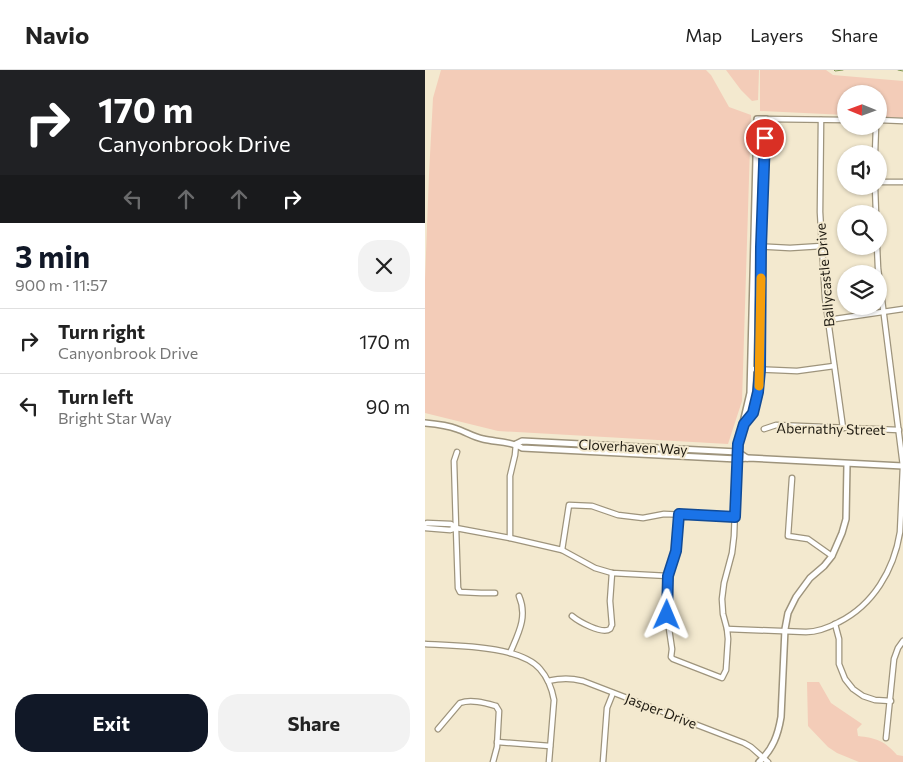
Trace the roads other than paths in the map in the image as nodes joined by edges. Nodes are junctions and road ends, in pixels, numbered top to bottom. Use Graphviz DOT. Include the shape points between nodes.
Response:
graph roads {
  1 [pos="766,119"];
  2 [pos="821,120"];
  3 [pos="837,120"];
  4 [pos="887,120"];
  5 [pos="903,121"];
  6 [pos="887,182"];
  7 [pos="903,182"];
  8 [pos="754,246"];
  9 [pos="822,246"];
  10 [pos="761,247"];
  11 [pos="903,309"];
  12 [pos="887,311"];
  13 [pos="859,315"];
  14 [pos="885,315"];
  15 [pos="828,320"];
  16 [pos="834,366"];
  17 [pos="751,369"];
  18 [pos="760,370"];
  19 [pos="425,423"];
  20 [pos="744,424"];
  21 [pos="843,428"];
  22 [pos="764,430"];
  23 [pos="899,430"];
  24 [pos="517,444"];
  25 [pos="457,452"];
  26 [pos="738,452"];
  27 [pos="748,458"];
  28 [pos="737,459"];
  29 [pos="847,464"];
  30 [pos="903,466"];
  31 [pos="792,478"];
  32 [pos="679,514"];
  33 [pos="735,517"];
  34 [pos="425,524"];
  35 [pos="425,528"];
  36 [pos="456,528"];
  37 [pos="510,538"];
  38 [pos="562,550"];
  39 [pos="832,556"];
  40 [pos="613,572"];
  41 [pos="668,576"];
  42 [pos="495,593"];
  43 [pos="519,596"];
  44 [pos="572,616"];
  45 [pos="835,624"];
  46 [pos="727,630"];
  47 [pos="785,631"];
  48 [pos="903,641"];
  49 [pos="425,644"];
  50 [pos="510,653"];
  51 [pos="548,681"];
  52 [pos="613,692"];
  53 [pos="891,701"];
  54 [pos="438,729"];
  55 [pos="886,738"];
  56 [pos="497,742"];
  57 [pos="551,746"];
  58 [pos="763,761"];
  59 [pos="493,762"];
  60 [pos="549,762"];
  61 [pos="603,762"];
  1 -- 2 [label="street"];
  1 -- 8 [label="street" via="757,119"];
  1 -- 10 [label="street"];
  2 -- 3 [label="street"];
  2 -- 9 [label="street, Ballycastle Drive"];
  4 -- 5 [label="street"];
  6 -- 7 [label="street"];
  8 -- 10 [label="street"];
  8 -- 17 [label="street"];
  9 -- 10 [label="street"];
  9 -- 15 [label="street, Ballycastle Drive"];
  10 -- 18 [label="street"];
  11 -- 12 [label="street"];
  13 -- 15 [label="street"];
  14 -- 23 [label="street"];
  15 -- 16 [label="street, Ballycastle Drive"];
  16 -- 18 [label="street" via="797,371"];
  16 -- 21 [label="street, Ballycastle Drive"];
  17 -- 18 [label="street"];
  17 -- 20 [label="street"];
  18 -- 20 [label="street" via="753,413"];
  19 -- 24 [label="street, Cloverhaven Way" via="459,429 483,440"];
  20 -- 26 [label="street"];
  21 -- 22 [label="street, Abernathy Street" via="775,426"];
  21 -- 23 [label="street, Abernathy Street"];
  23 -- 30 [label="street"];
  24 -- 26 [label="street, Cloverhaven Way" via="522,441"];
  24 -- 28 [label="street, Cloverhaven Way" via="522,448"];
  24 -- 37 [label="street" via="510,476"];
  25 -- 36 [label="street" via="454,461"];
  26 -- 27 [label="street, Cloverhaven Way"];
  26 -- 28 [label="street"];
  27 -- 28 [label="street, Cloverhaven Way"];
  27 -- 29 [label="street, Cloverhaven Way"];
  28 -- 33 [label="street"];
  29 -- 30 [label="street, Cloverhaven Way"];
  29 -- 39 [label="street" via="846,519"];
  30 -- 45 [label="street" via="900,532 892,564 873,595 846,619"];
  31 -- 39 [label="street" via="788,536 808,539"];
  32 -- 33 [label="street"];
  32 -- 38 [label="street" via="643,518 618,515 592,506 569,505"];
  32 -- 41 [label="street" via="676,551"];
  33 -- 46 [label="street" via="733,553 722,599"];
  34 -- 36 [label="street" via="451,524"];
  35 -- 36 [label="street"];
  36 -- 37 [label="street"];
  36 -- 42 [label="street" via="461,592"];
  37 -- 38 [label="street"];
  38 -- 40 [label="street" via="595,568"];
  39 -- 47 [label="street" via="796,597 788,613"];
  40 -- 41 [label="street"];
  40 -- 44 [label="street" via="610,629 589,626"];
  41 -- 46 [label="street" via="667,615 673,659 722,678 726,670"];
  43 -- 50 [label="street" via="523,618"];
  45 -- 47 [label="street" via="813,632"];
  45 -- 53 [label="street" via="839,664 845,679 863,696"];
  46 -- 47 [label="street"];
  47 -- 58 [label="street" via="779,728"];
  48 -- 53 [label="street" via="894,659"];
  49 -- 50 [label="street"];
  50 -- 51 [label="street" via="531,662"];
  51 -- 52 [label="street, Jasper Drive" via="569,678"];
  51 -- 57 [label="street" via="554,700"];
  52 -- 58 [label="street, Jasper Drive" via="744,743"];
  52 -- 61 [label="street" via="607,708"];
  53 -- 55 [label="street"];
  54 -- 56 [label="street" via="460,703 496,706 499,711"];
  56 -- 57 [label="street"];
  56 -- 59 [label="street"];
  57 -- 60 [label="street"];
}
